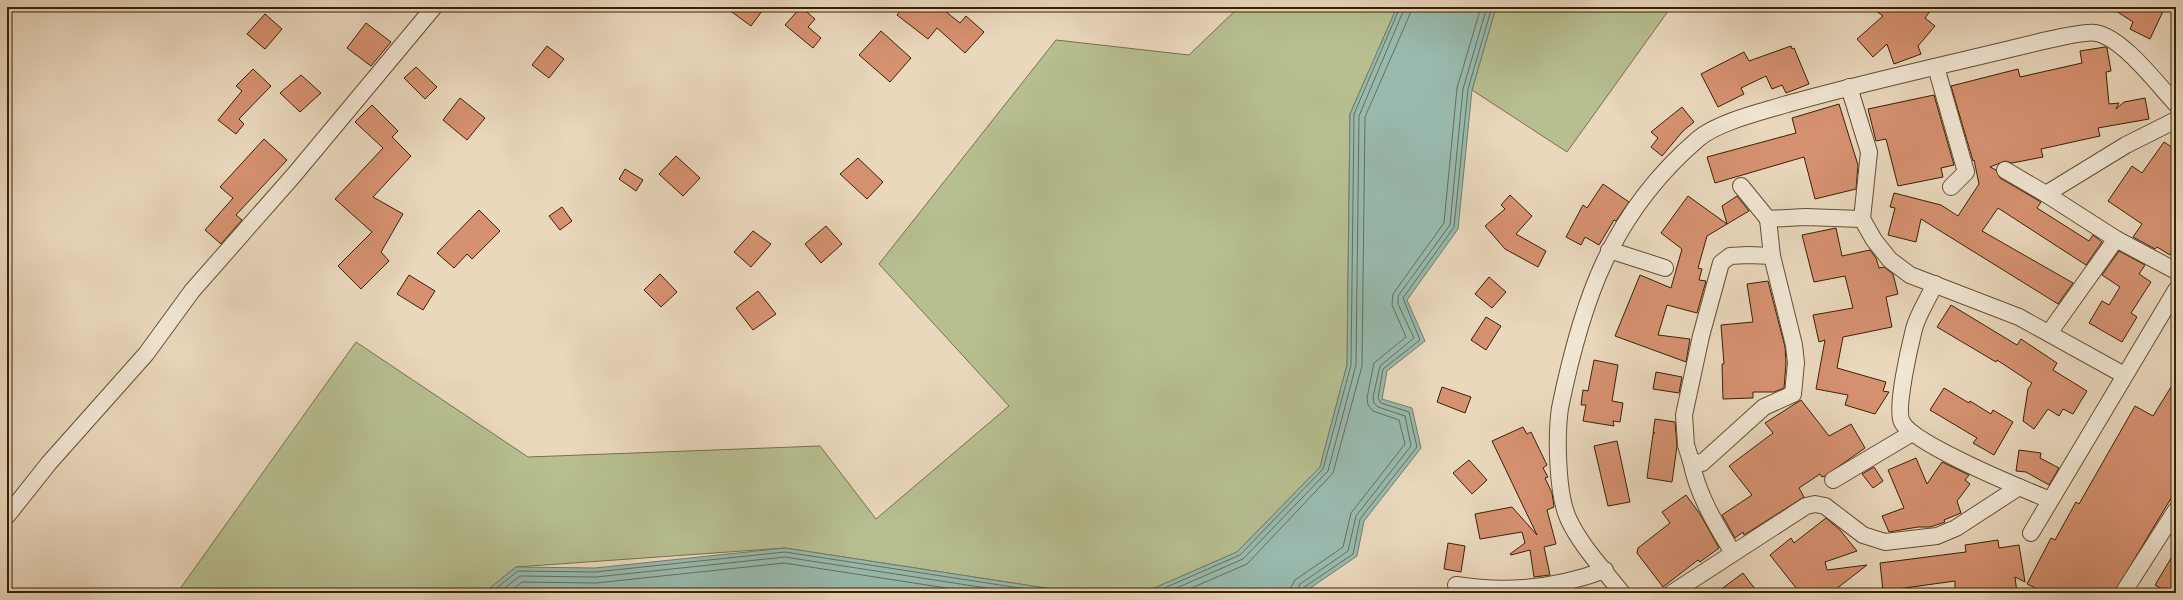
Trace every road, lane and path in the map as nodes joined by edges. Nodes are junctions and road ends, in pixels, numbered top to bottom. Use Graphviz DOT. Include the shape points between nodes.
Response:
graph roads {
  1 [pos="434,7"];
  2 [pos="1936,66"];
  3 [pos="1850,87"];
  4 [pos="2176,104"];
  5 [pos="2176,120"];
  6 [pos="2005,170"];
  7 [pos="1741,186"];
  8 [pos="1951,187"];
  9 [pos="2046,194"];
  10 [pos="1768,219"];
  11 [pos="1862,219"];
  12 [pos="2116,239"];
  13 [pos="1609,250"];
  14 [pos="1772,256"];
  15 [pos="1665,268"];
  16 [pos="2176,271"];
  17 [pos="1935,284"];
  18 [pos="2176,290"];
  19 [pos="2049,333"];
  20 [pos="2124,374"];
  21 [pos="1912,433"];
  22 [pos="1692,461"];
  23 [pos="1833,480"];
  24 [pos="2019,487"];
  25 [pos="2050,500"];
  26 [pos="2176,510"];
  27 [pos="7,516"];
  28 [pos="2031,533"];
  29 [pos="1733,553"];
  30 [pos="1605,570"];
  31 [pos="1456,584"];
  32 [pos="1622,593"];
  33 [pos="1672,593"];
  34 [pos="2123,593"];
  1 -- 27 [label="street" via="294,175 192,291 146,354"];
  2 -- 3 [label="street"];
  2 -- 4 [label="street" via="2095,32 2112,38"];
  2 -- 8 [label="street" via="1966,172"];
  3 -- 11 [label="street" via="1869,152"];
  3 -- 13 [label="street" via="1766,110 1721,126 1700,137 1660,176 1639,202"];
  5 -- 9 [label="street" via="2126,145"];
  6 -- 9 [label="street"];
  7 -- 10 [label="street"];
  9 -- 12 [label="street"];
  10 -- 11 [label="street"];
  10 -- 14 [label="street"];
  11 -- 17 [label="street" via="1890,260 1910,275"];
  12 -- 16 [label="street"];
  12 -- 19 [label="street"];
  13 -- 15 [label="street"];
  13 -- 30 [label="street" via="1580,319 1567,370 1558,423 1561,489 1568,518"];
  14 -- 22 [label="street" via="1730,256 1721,263 1701,336 1684,415 1686,445"];
  14 -- 22 [label="street" via="1794,345 1796,363 1793,394 1764,407 1702,463"];
  17 -- 19 [label="street" via="1990,304"];
  17 -- 21 [label="street" via="1915,328 1899,407 1902,422"];
  18 -- 20 [label="street"];
  19 -- 20 [label="street"];
  20 -- 25 [label="street"];
  21 -- 23 [label="street"];
  21 -- 24 [label="street"];
  22 -- 29 [label="street" via="1695,480 1705,506"];
  24 -- 25 [label="street"];
  24 -- 29 [label="street" via="1956,528 1937,536 1885,542 1863,535 1825,506 1806,506"];
  25 -- 28 [label="street"];
  26 -- 34 [label="street"];
  29 -- 33 [label="street"];
  30 -- 31 [label="street" via="1585,578 1544,586 1484,589"];
  30 -- 32 [label="street"];
}
